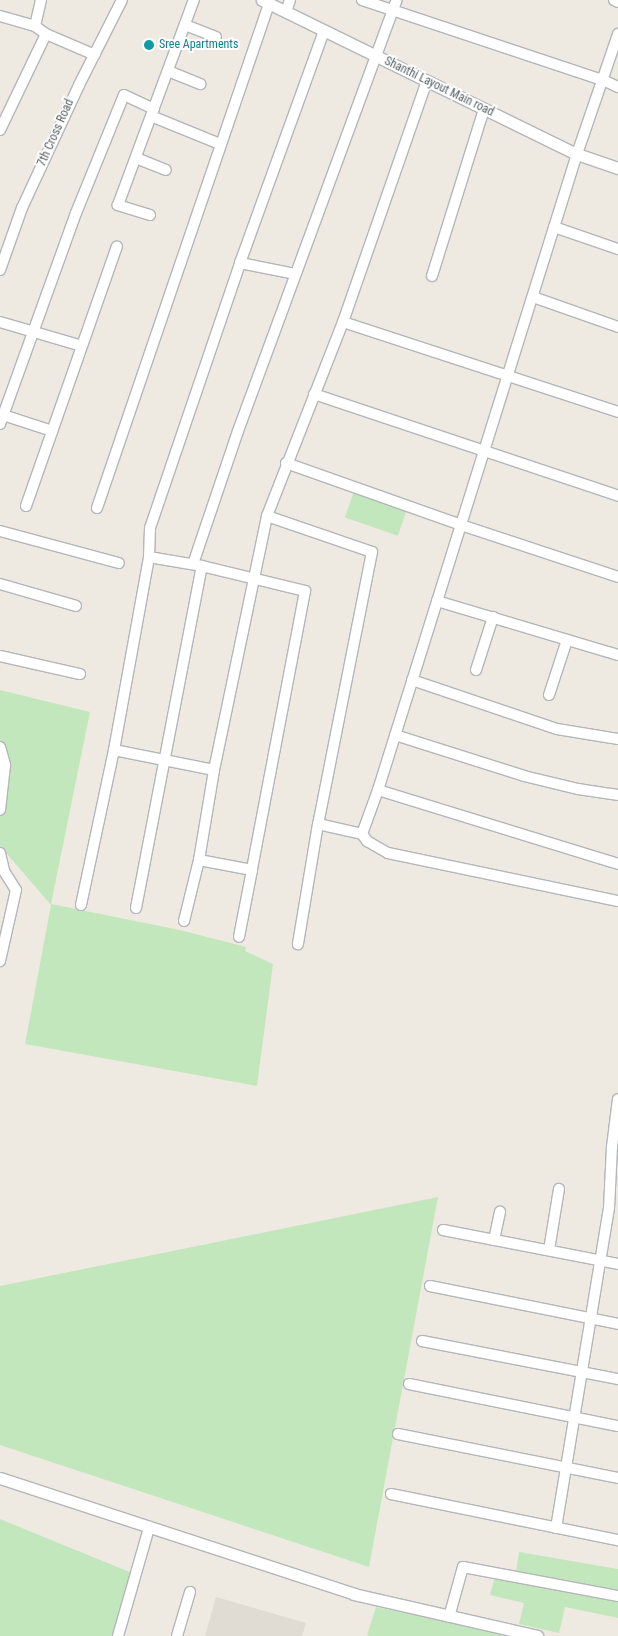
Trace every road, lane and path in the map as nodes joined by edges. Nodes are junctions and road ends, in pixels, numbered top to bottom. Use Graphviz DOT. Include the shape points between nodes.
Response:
graph roads {
  1 [pos="41,0"];
  2 [pos="122,0"];
  3 [pos="194,0"];
  4 [pos="290,0"];
  5 [pos="362,0"];
  6 [pos="397,0"];
  7 [pos="614,0"];
  8 [pos="266,2"];
  9 [pos="618,2"];
  10 [pos="286,12"];
  11 [pos="394,12"];
  12 [pos="0,16"];
  13 [pos="185,25"];
  14 [pos="34,26"];
  15 [pos="324,32"];
  16 [pos="46,34"];
  17 [pos="618,34"];
  18 [pos="216,37"];
  19 [pos="95,54"];
  20 [pos="376,58"];
  21 [pos="168,71"];
  22 [pos="603,80"];
  23 [pos="427,81"];
  24 [pos="201,84"];
  25 [pos="618,87"];
  26 [pos="484,109"];
  27 [pos="153,112"];
  28 [pos="0,130"];
  29 [pos="220,144"];
  30 [pos="577,154"];
  31 [pos="136,158"];
  32 [pos="618,168"];
  33 [pos="166,170"];
  34 [pos="150,215"];
  35 [pos="554,228"];
  36 [pos="116,246"];
  37 [pos="618,249"];
  38 [pos="240,263"];
  39 [pos="0,270"];
  40 [pos="295,274"];
  41 [pos="432,276"];
  42 [pos="532,297"];
  43 [pos="0,322"];
  44 [pos="343,322"];
  45 [pos="618,327"];
  46 [pos="32,331"];
  47 [pos="82,346"];
  48 [pos="508,376"];
  49 [pos="314,394"];
  50 [pos="618,412"];
  51 [pos="1,418"];
  52 [pos="52,431"];
  53 [pos="484,450"];
  54 [pos="286,463"];
  55 [pos="618,496"];
  56 [pos="26,506"];
  57 [pos="97,508"];
  58 [pos="267,516"];
  59 [pos="461,525"];
  60 [pos="0,532"];
  61 [pos="149,557"];
  62 [pos="118,563"];
  63 [pos="197,565"];
  64 [pos="618,577"];
  65 [pos="252,579"];
  66 [pos="0,584"];
  67 [pos="437,600"];
  68 [pos="76,606"];
  69 [pos="493,617"];
  70 [pos="567,640"];
  71 [pos="618,655"];
  72 [pos="0,656"];
  73 [pos="476,670"];
  74 [pos="80,674"];
  75 [pos="412,680"];
  76 [pos="549,695"];
  77 [pos="395,735"];
  78 [pos="618,739"];
  79 [pos="0,747"];
  80 [pos="114,750"];
  81 [pos="164,760"];
  82 [pos="214,770"];
  83 [pos="378,790"];
  84 [pos="618,795"];
  85 [pos="0,810"];
  86 [pos="318,824"];
  87 [pos="362,834"];
  88 [pos="0,853"];
  89 [pos="199,860"];
  90 [pos="618,864"];
  91 [pos="252,870"];
  92 [pos="618,901"];
  93 [pos="81,905"];
  94 [pos="136,908"];
  95 [pos="184,921"];
  96 [pos="239,937"];
  97 [pos="298,944"];
  98 [pos="0,961"];
  99 [pos="618,1099"];
  100 [pos="559,1189"];
  101 [pos="614,1209"];
  102 [pos="500,1212"];
  103 [pos="443,1230"];
  104 [pos="494,1240"];
  105 [pos="549,1250"];
  106 [pos="601,1260"];
  107 [pos="618,1264"];
  108 [pos="430,1286"];
  109 [pos="592,1318"];
  110 [pos="618,1324"];
  111 [pos="422,1341"];
  112 [pos="583,1372"];
  113 [pos="618,1379"];
  114 [pos="409,1384"];
  115 [pos="574,1417"];
  116 [pos="618,1426"];
  117 [pos="398,1434"];
  118 [pos="566,1468"];
  119 [pos="0,1478"];
  120 [pos="618,1478"];
  121 [pos="391,1494"];
  122 [pos="149,1528"];
  123 [pos="556,1528"];
  124 [pos="618,1540"];
  125 [pos="190,1592"];
  126 [pos="618,1596"];
  127 [pos="449,1617"];
  128 [pos="512,1633"];
  129 [pos="118,1636"];
  130 [pos="177,1636"];
  131 [pos="537,1636"];
  1 -- 14 [label="street"];
  2 -- 19 [label="street, 7th Cross Road"];
  3 -- 13 [label="street"];
  4 -- 10 [label="street"];
  5 -- 11 [label="street"];
  6 -- 11 [label="street"];
  7 -- 9 [label="street"];
  8 -- 10 [label="street, Shanthi Layout Main road"];
  8 -- 29 [label="street"];
  10 -- 15 [label="street, Shanthi Layout Main road"];
  11 -- 20 [label="street"];
  11 -- 22 [label="street"];
  12 -- 14 [label="street"];
  13 -- 18 [label="street"];
  13 -- 21 [label="street"];
  14 -- 16 [label="street"];
  15 -- 20 [label="street, Shanthi Layout Main road"];
  15 -- 38 [label="street"];
  16 -- 19 [label="street"];
  16 -- 28 [label="street"];
  17 -- 22 [label="street"];
  19 -- 39 [label="street, 7th Cross Road" via="22,208"];
  20 -- 23 [label="street, Shanthi Layout Main road"];
  20 -- 40 [label="street"];
  21 -- 24 [label="street"];
  21 -- 27 [label="street"];
  22 -- 25 [label="street"];
  22 -- 30 [label="street"];
  23 -- 26 [label="street, Shanthi Layout Main road"];
  23 -- 44 [label="street"];
  26 -- 30 [label="street, Shanthi Layout Main road"];
  26 -- 41 [label="street"];
  27 -- 29 [label="street"];
  27 -- 31 [label="street"];
  27 -- 46 [label="street" via="124,95"];
  29 -- 57 [label="street"];
  30 -- 32 [label="street, Shanthi Layout Main road"];
  30 -- 35 [label="street"];
  31 -- 33 [label="street"];
  31 -- 34 [label="street" via="118,205"];
  35 -- 37 [label="street"];
  35 -- 42 [label="street"];
  36 -- 47 [label="street"];
  38 -- 40 [label="street"];
  38 -- 61 [label="street" via="150,528"];
  40 -- 63 [label="street"];
  42 -- 45 [label="street"];
  42 -- 48 [label="street"];
  43 -- 46 [label="street"];
  44 -- 48 [label="street"];
  44 -- 49 [label="street"];
  46 -- 47 [label="street"];
  46 -- 51 [label="street"];
  47 -- 52 [label="street"];
  48 -- 50 [label="street"];
  48 -- 53 [label="street"];
  49 -- 53 [label="street"];
  49 -- 54 [label="street"];
  51 -- 52 [label="street"];
  52 -- 56 [label="street"];
  53 -- 55 [label="street"];
  53 -- 59 [label="street"];
  54 -- 58 [label="street"];
  54 -- 59 [label="street"];
  58 -- 65 [label="street"];
  58 -- 86 [label="street" via="372,552"];
  59 -- 64 [label="street"];
  59 -- 67 [label="street"];
  60 -- 62 [label="street"];
  61 -- 63 [label="street"];
  61 -- 80 [label="street"];
  63 -- 65 [label="street"];
  63 -- 81 [label="street"];
  65 -- 82 [label="street"];
  65 -- 91 [label="street" via="305,591"];
  66 -- 68 [label="street"];
  67 -- 69 [label="street"];
  67 -- 75 [label="street"];
  69 -- 70 [label="street"];
  69 -- 73 [label="street"];
  70 -- 71 [label="street"];
  70 -- 76 [label="street"];
  72 -- 74 [label="street"];
  75 -- 77 [label="street"];
  75 -- 78 [label="street" via="558,729"];
  77 -- 83 [label="street"];
  77 -- 84 [label="street" via="524,776"];
  79 -- 85 [label="street" via="5,765"];
  80 -- 81 [label="street"];
  80 -- 93 [label="street"];
  81 -- 82 [label="street"];
  81 -- 94 [label="street"];
  82 -- 89 [label="street"];
  83 -- 87 [label="street"];
  83 -- 90 [label="street"];
  86 -- 87 [label="street"];
  86 -- 97 [label="street"];
  87 -- 92 [label="street" via="367,841 388,853"];
  88 -- 98 [label="street" via="4,871 16,890"];
  89 -- 91 [label="street"];
  89 -- 95 [label="street"];
  91 -- 96 [label="street"];
  99 -- 101 [label="street" via="612,1147"];
  100 -- 105 [label="street"];
  101 -- 106 [label="street"];
  102 -- 104 [label="street"];
  103 -- 104 [label="street"];
  104 -- 105 [label="street"];
  105 -- 106 [label="street"];
  106 -- 107 [label="street"];
  106 -- 109 [label="street"];
  108 -- 109 [label="street"];
  109 -- 110 [label="street"];
  109 -- 112 [label="street"];
  111 -- 112 [label="street"];
  112 -- 113 [label="street"];
  112 -- 115 [label="street"];
  114 -- 115 [label="street"];
  115 -- 116 [label="street"];
  115 -- 118 [label="street"];
  117 -- 118 [label="street"];
  118 -- 120 [label="street"];
  118 -- 123 [label="street"];
  119 -- 122 [label="street"];
  121 -- 123 [label="street"];
  122 -- 127 [label="street" via="313,1582"];
  122 -- 129 [label="street"];
  123 -- 124 [label="street"];
  125 -- 130 [label="street"];
  126 -- 127 [label="street" via="463,1567"];
  127 -- 128 [label="street"];
  128 -- 131 [label="street"];
}
